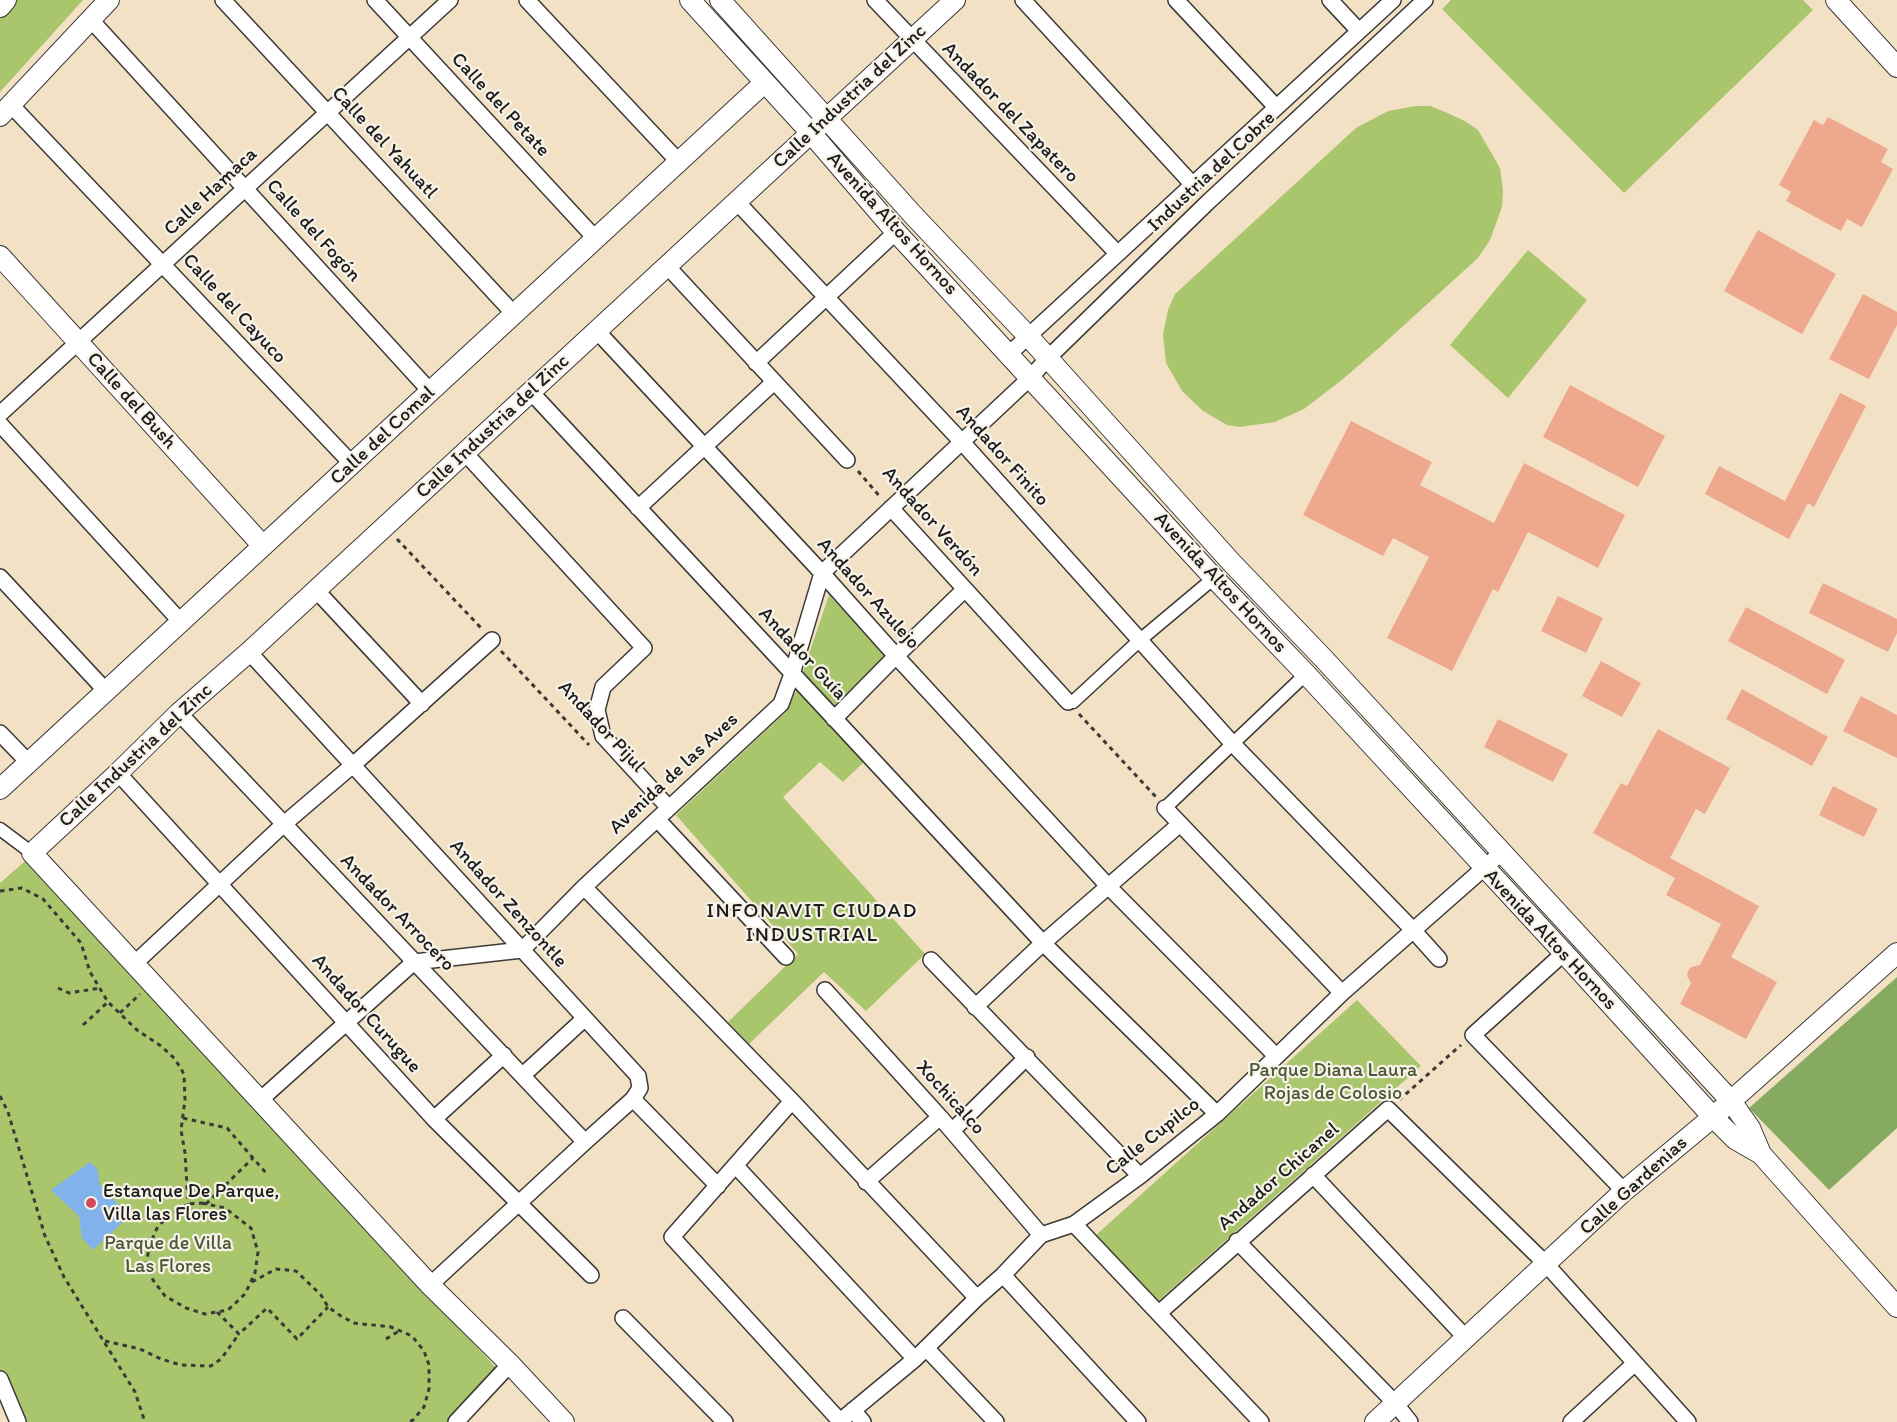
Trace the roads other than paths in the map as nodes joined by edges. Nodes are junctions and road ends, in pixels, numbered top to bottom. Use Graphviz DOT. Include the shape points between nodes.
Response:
graph roads {
  1 [pos="6,0"];
  2 [pos="109,0"];
  3 [pos="223,0"];
  4 [pos="375,0"];
  5 [pos="450,0"];
  6 [pos="527,0"];
  7 [pos="690,0"];
  8 [pos="720,0"];
  9 [pos="875,0"];
  10 [pos="955,0"];
  11 [pos="1023,0"];
  12 [pos="1176,0"];
  13 [pos="1330,0"];
  14 [pos="1393,0"];
  15 [pos="1425,0"];
  16 [pos="1836,0"];
  17 [pos="0,7"];
  18 [pos="91,20"];
  19 [pos="1359,31"];
  20 [pos="409,38"];
  21 [pos="911,40"];
  22 [pos="1897,67"];
  23 [pos="780,68"];
  24 [pos="764,83"];
  25 [pos="1276,107"];
  26 [pos="6,110"];
  27 [pos="328,112"];
  28 [pos="826,119"];
  29 [pos="811,133"];
  30 [pos="678,161"];
  31 [pos="1192,186"];
  32 [pos="245,189"];
  33 [pos="737,202"];
  34 [pos="896,232"];
  35 [pos="595,238"];
  36 [pos="1117,253"];
  37 [pos="0,256"];
  38 [pos="163,264"];
  39 [pos="667,266"];
  40 [pos="826,299"];
  41 [pos="514,314"];
  42 [pos="597,331"];
  43 [pos="1028,336"];
  44 [pos="78,343"];
  45 [pos="1009,354"];
  46 [pos="1048,358"];
  47 [pos="756,363"];
  48 [pos="1030,378"];
  49 [pos="774,382"];
  50 [pos="430,391"];
  51 [pos="531,392"];
  52 [pos="0,414"];
  53 [pos="0,424"];
  54 [pos="962,442"];
  55 [pos="704,447"];
  56 [pos="465,453"];
  57 [pos="847,460"];
  58 [pos="352,464"];
  59 [pos="638,508"];
  60 [pos="891,508"];
  61 [pos="263,546"];
  62 [pos="822,573"];
  63 [pos="0,577"];
  64 [pos="1214,578"];
  65 [pos="316,590"];
  66 [pos="965,590"];
  67 [pos="181,622"];
  68 [pos="492,640"];
  69 [pos="1140,640"];
  70 [pos="249,652"];
  71 [pos="896,656"];
  72 [pos="792,674"];
  73 [pos="1306,674"];
  74 [pos="106,691"];
  75 [pos="1068,702"];
  76 [pos="422,704"];
  77 [pos="179,713"];
  78 [pos="834,719"];
  79 [pos="0,733"];
  80 [pos="1232,743"];
  81 [pos="28,762"];
  82 [pos="353,765"];
  83 [pos="118,773"];
  84 [pos="0,789"];
  85 [pos="1165,807"];
  86 [pos="669,808"];
  87 [pos="657,819"];
  88 [pos="284,824"];
  89 [pos="1180,824"];
  90 [pos="0,829"];
  91 [pos="32,853"];
  92 [pos="1502,853"];
  93 [pos="1484,869"];
  94 [pos="219,885"];
  95 [pos="1108,886"];
  96 [pos="584,887"];
  97 [pos="1413,930"];
  98 [pos="1043,944"];
  99 [pos="522,950"];
  100 [pos="1564,953"];
  101 [pos="1897,953"];
  102 [pos="786,957"];
  103 [pos="1438,959"];
  104 [pos="931,960"];
  105 [pos="414,962"];
  106 [pos="134,964"];
  107 [pos="825,990"];
  108 [pos="1342,993"];
  109 [pos="975,1007"];
  110 [pos="584,1019"];
  111 [pos="347,1024"];
  112 [pos="504,1055"];
  113 [pos="1276,1056"];
  114 [pos="1027,1057"];
  115 [pos="523,1075"];
  116 [pos="633,1099"];
  117 [pos="260,1101"];
  118 [pos="792,1101"];
  119 [pos="1731,1101"];
  120 [pos="1217,1114"];
  121 [pos="940,1117"];
  122 [pos="1713,1117"];
  123 [pos="434,1119"];
  124 [pos="952,1131"];
  125 [pos="585,1142"];
  126 [pos="1761,1154"];
  127 [pos="736,1166"];
  128 [pos="1312,1175"];
  129 [pos="1140,1176"];
  130 [pos="866,1182"];
  131 [pos="718,1186"];
  132 [pos="1624,1191"];
  133 [pos="518,1204"];
  134 [pos="1074,1224"];
  135 [pos="1041,1235"];
  136 [pos="1237,1241"];
  137 [pos="1546,1263"];
  138 [pos="591,1275"];
  139 [pos="1003,1275"];
  140 [pos="430,1286"];
  141 [pos="976,1298"];
  142 [pos="1897,1307"];
  143 [pos="1159,1313"];
  144 [pos="623,1318"];
  145 [pos="1464,1337"];
  146 [pos="921,1353"];
  147 [pos="510,1364"];
  148 [pos="1634,1364"];
  149 [pos="0,1380"];
  150 [pos="1395,1403"];
  151 [pos="853,1410"];
  152 [pos="18,1422"];
  153 [pos="456,1422"];
  154 [pos="564,1422"];
  155 [pos="725,1422"];
  156 [pos="840,1422"];
  157 [pos="863,1422"];
  158 [pos="996,1422"];
  159 [pos="1138,1422"];
  160 [pos="1261,1422"];
  161 [pos="1375,1422"];
  162 [pos="1410,1422"];
  163 [pos="1571,1422"];
  164 [pos="1688,1422"];
  1 -- 17 [label="street"];
  2 -- 18 [label="street"];
  3 -- 27 [label="street, Calle del Yahuatl"];
  4 -- 20 [label="street, Calle del Petate"];
  5 -- 20 [label="street, Calle Hamaca"];
  6 -- 30 [label="street"];
  7 -- 24 [label="street, Avenida Altos Hornos"];
  8 -- 23 [label="street, Avenida Altos Hornos"];
  9 -- 21 [label="street, Andador del Zapatero"];
  10 -- 21 [label="street, Calle Industria del Zinc"];
  11 -- 31 [label="street"];
  12 -- 25 [label="street"];
  13 -- 19 [label="street"];
  14 -- 19 [label="street, Industria del Cobre"];
  15 -- 46 [label="street, Industria del Cobre"];
  16 -- 22 [label="street"];
  18 -- 26 [label="street"];
  18 -- 32 [label="street, Calle del Fogón"];
  19 -- 25 [label="street, Industria del Cobre"];
  20 -- 27 [label="street, Calle Hamaca"];
  20 -- 35 [label="street, Calle del Petate"];
  21 -- 28 [label="street, Calle Industria del Zinc"];
  21 -- 36 [label="street, Andador del Zapatero"];
  23 -- 24 [label="street"];
  23 -- 28 [label="street, Avenida Altos Hornos"];
  24 -- 29 [label="street, Avenida Altos Hornos"];
  24 -- 30 [label="street, Calle del Comal"];
  25 -- 31 [label="street, Industria del Cobre"];
  26 -- 38 [label="street, Calle del Cayuco"];
  27 -- 32 [label="street, Calle Hamaca"];
  27 -- 41 [label="street, Calle del Yahuatl"];
  28 -- 29 [label="street, Calle Industria del Zinc"];
  28 -- 43 [label="street, Avenida Altos Hornos"];
  29 -- 33 [label="street, Calle Industria del Zinc"];
  29 -- 34 [label="street, Avenida Altos Hornos"];
  30 -- 35 [label="street, Calle del Comal"];
  31 -- 36 [label="street, Industria del Cobre"];
  32 -- 38 [label="street, Calle Hamaca"];
  32 -- 50 [label="street, Calle del Fogón"];
  33 -- 39 [label="street, Calle Industria del Zinc"];
  33 -- 40 [label="street, Andador Finito"];
  34 -- 40 [label="street"];
  34 -- 45 [label="street, Avenida Altos Hornos"];
  35 -- 41 [label="street, Calle del Comal"];
  36 -- 43 [label="street, Industria del Cobre"];
  37 -- 44 [label="street, Calle del Bush"];
  38 -- 44 [label="street, Calle Hamaca"];
  38 -- 58 [label="street, Calle del Cayuco"];
  39 -- 42 [label="street, Calle Industria del Zinc"];
  39 -- 47 [label="street"];
  40 -- 47 [label="street"];
  40 -- 54 [label="street, Andador Finito"];
  41 -- 50 [label="street, Calle del Comal"];
  42 -- 51 [label="street, Calle Industria del Zinc"];
  42 -- 55 [label="street, Andador Azulejo"];
  43 -- 45 [label="street, Industria del Cobre"];
  43 -- 46 [label="street, Avenida Altos Hornos"];
  44 -- 52 [label="street, Calle Hamaca"];
  44 -- 61 [label="street, Calle del Bush"];
  45 -- 48 [label="street, Avenida Altos Hornos"];
  46 -- 48 [label="street, Industria del Cobre"];
  46 -- 92 [label="street, Avenida Altos Hornos" via="1231,562"];
  47 -- 49 [label="street"];
  48 -- 54 [label="street"];
  48 -- 64 [label="street, Avenida Altos Hornos"];
  49 -- 55 [label="street"];
  49 -- 57 [label="street"];
  50 -- 58 [label="street, Calle del Comal"];
  51 -- 56 [label="street, Calle Industria del Zinc"];
  51 -- 59 [label="street, Andador Guía"];
  53 -- 67 [label="street"];
  54 -- 60 [label="street"];
  54 -- 69 [label="street, Andador Finito"];
  55 -- 59 [label="street"];
  55 -- 62 [label="street, Andador Azulejo"];
  56 -- 65 [label="street, Calle Industria del Zinc"];
  56 -- 86 [label="street" via="644,648 603,687 597,710 603,736"];
  58 -- 61 [label="street, Calle del Comal"];
  59 -- 72 [label="street, Andador Guía"];
  60 -- 62 [label="street"];
  60 -- 66 [label="street, Andador Verdón"];
  61 -- 67 [label="street, Calle del Comal"];
  62 -- 71 [label="street, Andador Azulejo"];
  62 -- 72 [label="street, Avenida de las Aves"];
  63 -- 74 [label="street"];
  64 -- 69 [label="street"];
  64 -- 73 [label="street, Avenida Altos Hornos"];
  65 -- 70 [label="street, Calle Industria del Zinc"];
  65 -- 76 [label="street"];
  66 -- 71 [label="street"];
  66 -- 75 [label="street, Andador Verdón"];
  67 -- 74 [label="street, Calle del Comal"];
  68 -- 76 [label="street"];
  69 -- 75 [label="street" via="1073,702"];
  69 -- 80 [label="street, Andador Finito"];
  70 -- 77 [label="street, Calle Industria del Zinc"];
  70 -- 82 [label="street, Andador Zenzontle"];
  71 -- 78 [label="street"];
  71 -- 95 [label="street, Andador Azulejo"];
  72 -- 78 [label="street, Andador Guía"];
  72 -- 86 [label="street, Avenida de las Aves" via="781,704"];
  73 -- 80 [label="street"];
  73 -- 93 [label="street, Avenida Altos Hornos"];
  74 -- 81 [label="street, Calle del Comal"];
  76 -- 82 [label="street"];
  77 -- 83 [label="street, Calle Industria del Zinc"];
  77 -- 88 [label="street, Andador Arrocero"];
  78 -- 98 [label="street, Andador Guía"];
  79 -- 81 [label="street"];
  80 -- 85 [label="street"];
  80 -- 97 [label="street, Andador Finito"];
  81 -- 84 [label="street, Calle del Comal"];
  82 -- 88 [label="street"];
  82 -- 99 [label="street, Andador Zenzontle"];
  83 -- 91 [label="street, Calle Industria del Zinc"];
  83 -- 94 [label="street, Andador Curugue"];
  85 -- 89 [label="street"];
  86 -- 87 [label="street, Avenida de las Aves"];
  87 -- 96 [label="street, Avenida de las Aves"];
  87 -- 102 [label="street"];
  88 -- 94 [label="street"];
  88 -- 105 [label="street, Andador Arrocero"];
  89 -- 95 [label="street"];
  89 -- 108 [label="street"];
  90 -- 91 [label="street"];
  91 -- 106 [label="street"];
  92 -- 93 [label="street, Calle Cupilco"];
  92 -- 119 [label="street, Avenida Altos Hornos"];
  93 -- 97 [label="street, Calle Cupilco"];
  93 -- 100 [label="street, Avenida Altos Hornos"];
  94 -- 106 [label="street"];
  94 -- 111 [label="street, Andador Curugue"];
  95 -- 98 [label="street"];
  95 -- 113 [label="street, Andador Azulejo"];
  96 -- 99 [label="street, Avenida de las Aves"];
  96 -- 118 [label="street"];
  97 -- 103 [label="street, Andador Finito"];
  97 -- 108 [label="street, Calle Cupilco"];
  98 -- 109 [label="street"];
  98 -- 120 [label="street, Andador Guía"];
  99 -- 105 [label="street"];
  99 -- 110 [label="street, Andador Zenzontle"];
  100 -- 122 [label="street, Avenida Altos Hornos"];
  100 -- 132 [label="street" via="1473,1035"];
  101 -- 119 [label="street, Calle Gardenias"];
  104 -- 109 [label="street"];
  105 -- 111 [label="street"];
  105 -- 112 [label="street, Andador Arrocero"];
  106 -- 117 [label="street"];
  107 -- 121 [label="street, Xochicalco"];
  108 -- 113 [label="street, Calle Cupilco"];
  109 -- 114 [label="street"];
  110 -- 115 [label="street"];
  110 -- 116 [label="street, Andador Zenzontle" via="638,1076 640,1088"];
  111 -- 117 [label="street"];
  111 -- 123 [label="street, Andador Curugue"];
  112 -- 115 [label="street, Andador Arrocero"];
  112 -- 123 [label="street"];
  113 -- 120 [label="street, Calle Cupilco"];
  114 -- 124 [label="street"];
  114 -- 129 [label="street"];
  115 -- 125 [label="street, Andador Arrocero"];
  116 -- 125 [label="street"];
  116 -- 131 [label="street"];
  117 -- 140 [label="street"];
  118 -- 127 [label="street"];
  118 -- 130 [label="street"];
  119 -- 122 [label="street, Calle Gardenias"];
  119 -- 126 [label="street, Avenida Altos Hornos" via="1750,1128"];
  120 -- 129 [label="street, Calle Cupilco"];
  121 -- 124 [label="street, Xochicalco"];
  121 -- 130 [label="street"];
  122 -- 126 [label="street, Avenida Altos Hornos" via="1735,1139"];
  122 -- 132 [label="street, Calle Gardenias"];
  123 -- 133 [label="street, Andador Curugue"];
  124 -- 135 [label="street, Xochicalco"];
  125 -- 133 [label="street"];
  126 -- 142 [label="street, Avenida Altos Hornos"];
  127 -- 131 [label="street"];
  127 -- 146 [label="street"];
  128 -- 136 [label="street, Andador Chicanel"];
  128 -- 137 [label="street, Andador Chicanel" via="1388,1109"];
  128 -- 145 [label="street"];
  129 -- 134 [label="street, Calle Cupilco"];
  130 -- 141 [label="street"];
  131 -- 156 [label="street" via="672,1237"];
  132 -- 137 [label="street, Calle Gardenias"];
  133 -- 138 [label="street, Andador Curugue"];
  133 -- 140 [label="street"];
  134 -- 135 [label="street, Calle Cupilco"];
  134 -- 143 [label="street"];
  135 -- 139 [label="street, Calle Cupilco"];
  136 -- 143 [label="street, Andador Chicanel"];
  136 -- 150 [label="street"];
  137 -- 145 [label="street, Calle Gardenias"];
  137 -- 148 [label="street"];
  139 -- 141 [label="street, Calle Cupilco"];
  139 -- 159 [label="street"];
  140 -- 147 [label="street"];
  141 -- 146 [label="street, Calle Cupilco"];
  143 -- 160 [label="street"];
  144 -- 155 [label="street"];
  145 -- 150 [label="street, Calle Gardenias"];
  146 -- 151 [label="street, Calle Cupilco"];
  146 -- 158 [label="street"];
  147 -- 153 [label="street"];
  147 -- 154 [label="street"];
  148 -- 163 [label="street"];
  148 -- 164 [label="street"];
  149 -- 152 [label="street"];
  150 -- 161 [label="street, Calle Gardenias"];
  150 -- 162 [label="street"];
  151 -- 156 [label="street, Calle Cupilco"];
  151 -- 157 [label="street"];
}
